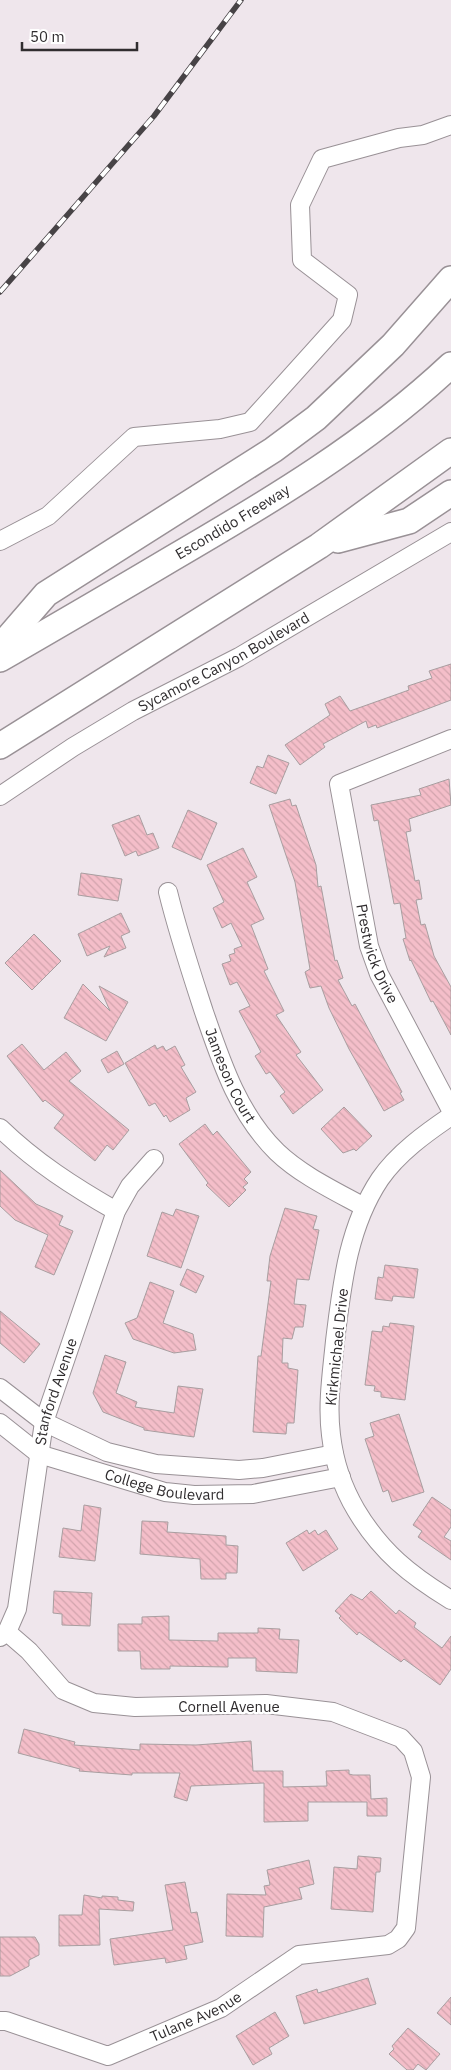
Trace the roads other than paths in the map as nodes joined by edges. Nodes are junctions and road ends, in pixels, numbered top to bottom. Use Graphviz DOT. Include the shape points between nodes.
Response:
graph roads {
  1 [pos="451,125"];
  2 [pos="451,279"];
  3 [pos="451,365"];
  4 [pos="451,452"];
  5 [pos="451,493"];
  6 [pos="451,532"];
  7 [pos="0,541"];
  8 [pos="319,546"];
  9 [pos="0,646"];
  10 [pos="0,659"];
  11 [pos="451,739"];
  12 [pos="0,746"];
  13 [pos="0,796"];
  14 [pos="168,892"];
  15 [pos="451,1110"];
  16 [pos="451,1116"];
  17 [pos="0,1128"];
  18 [pos="154,1159"];
  19 [pos="364,1207"];
  20 [pos="116,1211"];
  21 [pos="0,1388"];
  22 [pos="44,1422"];
  23 [pos="0,1423"];
  24 [pos="39,1454"];
  25 [pos="334,1454"];
  26 [pos="341,1477"];
  27 [pos="451,1600"];
  28 [pos="4,1634"];
  29 [pos="388,1945"];
  30 [pos="0,2021"];
  31 [pos="111,2063"];
  1 -- 7 [label="street" via="423,135 399,138 322,159 300,205 302,260 348,296 342,320 250,422 220,429 134,437 48,516"];
  2 -- 9 [label="highway" via="392,345 316,418 273,450 46,594"];
  3 -- 10 [label="highway, Escondido Freeway" via="341,454 220,531"];
  4 -- 8 [label="highway"];
  5 -- 8 [label="highway" via="410,521"];
  6 -- 13 [label="street, Sycamore Canyon Boulevard" via="239,657 133,711"];
  8 -- 12 [label="highway"];
  11 -- 15 [label="street, Prestwick Drive" via="339,784 369,946"];
  14 -- 19 [label="street, Jameson Court" via="179,938 224,1070 235,1093 277,1152"];
  16 -- 19 [label="street, Kirkmichael Drive" via="427,1132 381,1177"];
  17 -- 20 [label="street" via="70,1184"];
  18 -- 20 [label="street, Stanford Avenue" via="130,1186"];
  19 -- 25 [label="street, Kirkmichael Drive" via="350,1245 336,1330 330,1388"];
  20 -- 22 [label="street, Stanford Avenue"];
  21 -- 22 [label="street, College Boulevard"];
  22 -- 24 [label="street, Stanford Avenue"];
  22 -- 25 [label="street, College Boulevard" via="107,1452 156,1464 238,1470"];
  23 -- 24 [label="street, College Boulevard"];
  24 -- 26 [label="street, College Boulevard" via="129,1483 194,1495 253,1494"];
  24 -- 28 [label="street, Stanford Avenue" via="17,1609"];
  25 -- 26 [label="street, Kirkmichael Drive"];
  26 -- 27 [label="street, Kirkmichael Drive" via="355,1509 386,1553"];
  28 -- 29 [label="street, Cornell Avenue" via="28,1651 63,1690 94,1703 135,1707 266,1704 294,1707 333,1712 402,1738 414,1751 420,1777 406,1928 398,1940"];
  29 -- 31 [label="street, Tulane Avenue" via="300,1955 221,2008"];
  30 -- 31 [label="street, Tulane Avenue"];
}
